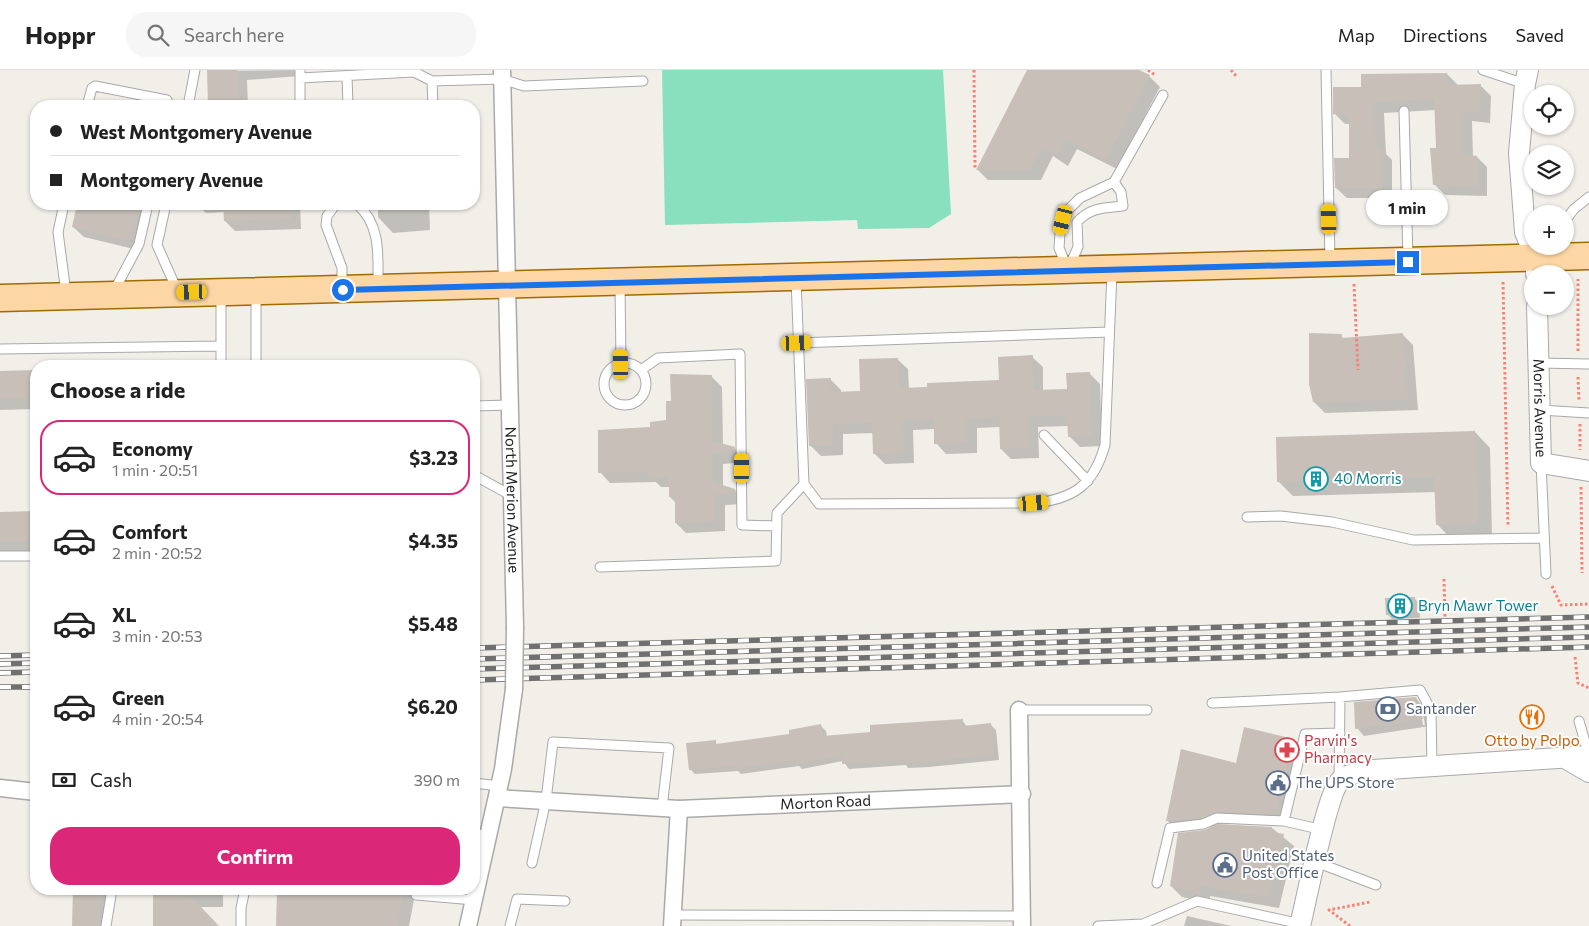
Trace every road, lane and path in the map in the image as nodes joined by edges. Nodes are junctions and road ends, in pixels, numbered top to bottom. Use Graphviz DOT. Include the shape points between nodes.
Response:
graph roads {
  1 [pos="196,70"];
  2 [pos="974,70"];
  3 [pos="1149,70"];
  4 [pos="1231,70"];
  5 [pos="1326,70"];
  6 [pos="1483,70"];
  7 [pos="300,74"];
  8 [pos="502,75"];
  9 [pos="1155,75"];
  10 [pos="347,76"];
  11 [pos="1237,77"];
  12 [pos="1527,77"];
  13 [pos="432,80"];
  14 [pos="643,81"];
  15 [pos="1163,94"];
  16 [pos="89,100"];
  17 [pos="167,100"];
  18 [pos="189,100"];
  19 [pos="300,100"];
  20 [pos="348,100"];
  21 [pos="433,100"];
  22 [pos="1404,111"];
  23 [pos="975,168"];
  24 [pos="1114,182"];
  25 [pos="1589,197"];
  26 [pos="1574,209"];
  27 [pos="63,210"];
  28 [pos="147,210"];
  29 [pos="165,210"];
  30 [pos="332,210"];
  31 [pos="363,210"];
  32 [pos="1589,256"];
  33 [pos="1539,260"];
  34 [pos="1408,262"];
  35 [pos="1342,263"];
  36 [pos="1068,269"];
  37 [pos="1112,269"];
  38 [pos="796,277"];
  39 [pos="620,281"];
  40 [pos="1503,282"];
  41 [pos="507,285"];
  42 [pos="378,288"];
  43 [pos="343,290"];
  44 [pos="256,291"];
  45 [pos="221,292"];
  46 [pos="178,293"];
  47 [pos="113,294"];
  48 [pos="66,296"];
  49 [pos="0,298"];
  50 [pos="1537,315"];
  51 [pos="1109,332"];
  52 [pos="797,343"];
  53 [pos="220,346"];
  54 [pos="0,349"];
  55 [pos="221,360"];
  56 [pos="256,360"];
  57 [pos="1538,363"];
  58 [pos="621,364"];
  59 [pos="1589,364"];
  60 [pos="641,370"];
  61 [pos="1358,370"];
  62 [pos="510,405"];
  63 [pos="480,406"];
  64 [pos="1540,410"];
  65 [pos="1589,413"];
  66 [pos="1044,435"];
  67 [pos="1540,462"];
  68 [pos="1589,471"];
  69 [pos="480,478"];
  70 [pos="1088,481"];
  71 [pos="804,484"];
  72 [pos="512,496"];
  73 [pos="1247,517"];
  74 [pos="777,526"];
  75 [pos="1508,538"];
  76 [pos="1544,538"];
  77 [pos="1580,547"];
  78 [pos="0,556"];
  79 [pos="30,556"];
  80 [pos="600,566"];
  81 [pos="1582,573"];
  82 [pos="1546,574"];
  83 [pos="1444,579"];
  84 [pos="1589,604"];
  85 [pos="1444,617"];
  86 [pos="1575,657"];
  87 [pos="1589,688"];
  88 [pos="1340,697"];
  89 [pos="1212,702"];
  90 [pos="1019,710"];
  91 [pos="1147,710"];
  92 [pos="1579,721"];
  93 [pos="1340,733"];
  94 [pos="1589,756"];
  95 [pos="1565,758"];
  96 [pos="1432,766"];
  97 [pos="1589,772"];
  98 [pos="1339,782"];
  99 [pos="480,785"];
  100 [pos="0,789"];
  101 [pos="30,792"];
  102 [pos="498,792"];
  103 [pos="1022,794"];
  104 [pos="546,800"];
  105 [pos="671,808"];
  106 [pos="1284,821"];
  107 [pos="1323,830"];
  108 [pos="481,835"];
  109 [pos="1316,862"];
  110 [pos="532,863"];
  111 [pos="1157,883"];
  112 [pos="1376,885"];
  113 [pos="111,895"];
  114 [pos="244,895"];
  115 [pos="416,895"];
  116 [pos="475,895"];
  117 [pos="474,900"];
  118 [pos="565,902"];
  119 [pos="1370,902"];
  120 [pos="672,921"];
  121 [pos="1022,921"];
  122 [pos="1301,925"];
  123 [pos="106,926"];
  124 [pos="241,926"];
  125 [pos="468,926"];
  126 [pos="510,926"];
  127 [pos="1098,926"];
  128 [pos="1350,926"];
  1 -- 18 [label="lane"];
  2 -- 23 [label="path"];
  3 -- 9 [label="path"];
  4 -- 11 [label="path"];
  5 -- 35 [label="lane"];
  6 -- 12 [label="lane"];
  7 -- 10 [label="lane"];
  7 -- 19 [label="lane"];
  8 -- 13 [label="lane"];
  8 -- 14 [label="lane" via="524,86"];
  8 -- 41 [label="street, North Merion Avenue"];
  10 -- 13 [label="lane" via="414,72"];
  10 -- 20 [label="lane"];
  12 -- 33 [label="street" via="1519,153 1525,232"];
  13 -- 21 [label="lane"];
  15 -- 24 [label="lane"];
  16 -- 17 [label="lane" via="95,86"];
  22 -- 34 [label="lane"];
  24 -- 36 [label="lane" via="1080,198 1068,210 1059,248"];
  24 -- 36 [label="lane" via="1121,192 1123,206 1095,208 1078,222 1078,247"];
  25 -- 26 [label="lane"];
  27 -- 48 [label="lane" via="58,232"];
  28 -- 47 [label="lane" via="139,244"];
  29 -- 46 [label="lane" via="157,245"];
  30 -- 43 [label="lane" via="326,225 342,268"];
  31 -- 42 [label="lane" via="375,230"];
  32 -- 33 [label="main road"];
  33 -- 34 [label="main road"];
  34 -- 35 [label="main road"];
  35 -- 37 [label="main road"];
  35 -- 61 [label="path"];
  36 -- 37 [label="main road"];
  36 -- 38 [label="main road"];
  37 -- 51 [label="lane"];
  38 -- 39 [label="main road"];
  38 -- 52 [label="lane"];
  39 -- 41 [label="main road"];
  39 -- 58 [label="lane"];
  40 -- 75 [label="path"];
  41 -- 42 [label="main road"];
  41 -- 62 [label="street, North Merion Avenue"];
  42 -- 43 [label="main road"];
  43 -- 44 [label="main road"];
  44 -- 45 [label="main road"];
  44 -- 56 [label="lane"];
  45 -- 46 [label="main road"];
  45 -- 53 [label="lane"];
  46 -- 47 [label="main road"];
  47 -- 48 [label="main road"];
  48 -- 49 [label="main road"];
  50 -- 57 [label="street, Morris Avenue"];
  51 -- 52 [label="lane"];
  51 -- 70 [label="lane" via="1105,445 1099,464"];
  52 -- 71 [label="lane"];
  53 -- 54 [label="lane"];
  53 -- 55 [label="lane"];
  57 -- 59 [label="lane"];
  57 -- 64 [label="street, Morris Avenue"];
  58 -- 60 [label="lane" via="628,363"];
  58 -- 60 [label="lane" via="608,371 604,385 609,399 622,406 636,403 645,391 647,384"];
  60 -- 74 [label="lane" via="658,358 740,354 742,525"];
  62 -- 63 [label="lane"];
  62 -- 72 [label="street, North Merion Avenue"];
  64 -- 65 [label="lane"];
  64 -- 67 [label="street, Morris Avenue"];
  66 -- 70 [label="lane"];
  67 -- 68 [label="street, Morris Avenue"];
  67 -- 76 [label="lane"];
  69 -- 72 [label="lane"];
  70 -- 71 [label="lane" via="1073,494 1054,501 1034,503 819,504"];
  71 -- 74 [label="lane" via="777,513"];
  72 -- 102 [label="street, North Merion Avenue, bridge" via="514,689"];
  73 -- 75 [label="lane" via="1280,516 1332,522 1413,540"];
  74 -- 80 [label="lane" via="776,561"];
  75 -- 76 [label="lane"];
  76 -- 82 [label="lane"];
  77 -- 81 [label="path"];
  78 -- 79 [label="lane"];
  82 -- 84 [label="path" via="1561,605"];
  83 -- 85 [label="path"];
  86 -- 87 [label="path" via="1578,683"];
  88 -- 89 [label="lane"];
  88 -- 93 [label="lane"];
  88 -- 96 [label="lane" via="1420,690 1431,710"];
  90 -- 91 [label="lane"];
  90 -- 103 [label="street"];
  92 -- 94 [label="lane"];
  93 -- 98 [label="lane"];
  93 -- 106 [label="lane" via="1304,734"];
  94 -- 95 [label="street"];
  95 -- 96 [label="street"];
  95 -- 97 [label="street"];
  96 -- 98 [label="street" via="1373,770 1351,774"];
  98 -- 107 [label="street" via="1329,803"];
  99 -- 102 [label="lane"];
  100 -- 101 [label="street"];
  102 -- 104 [label="street, Morton Road"];
  102 -- 108 [label="street, North Merion Avenue"];
  103 -- 105 [label="street, Morton Road"];
  103 -- 121 [label="street"];
  104 -- 105 [label="street, Morton Road"];
  104 -- 105 [label="lane" via="553,742 669,748"];
  104 -- 110 [label="lane"];
  105 -- 120 [label="street"];
  106 -- 107 [label="lane"];
  106 -- 111 [label="lane" via="1217,818 1203,824 1170,828"];
  107 -- 109 [label="street"];
  109 -- 112 [label="lane"];
  109 -- 122 [label="street"];
  113 -- 123 [label="lane"];
  114 -- 124 [label="lane"];
  115 -- 117 [label="lane"];
  116 -- 117 [label="street, North Merion Avenue"];
  117 -- 125 [label="street, North Merion Avenue"];
  118 -- 126 [label="lane" via="517,900"];
  119 -- 128 [label="path" via="1329,910"];
  120 -- 121 [label="lane"];
  122 -- 127 [label="lane" via="1197,902 1144,924"];
}
